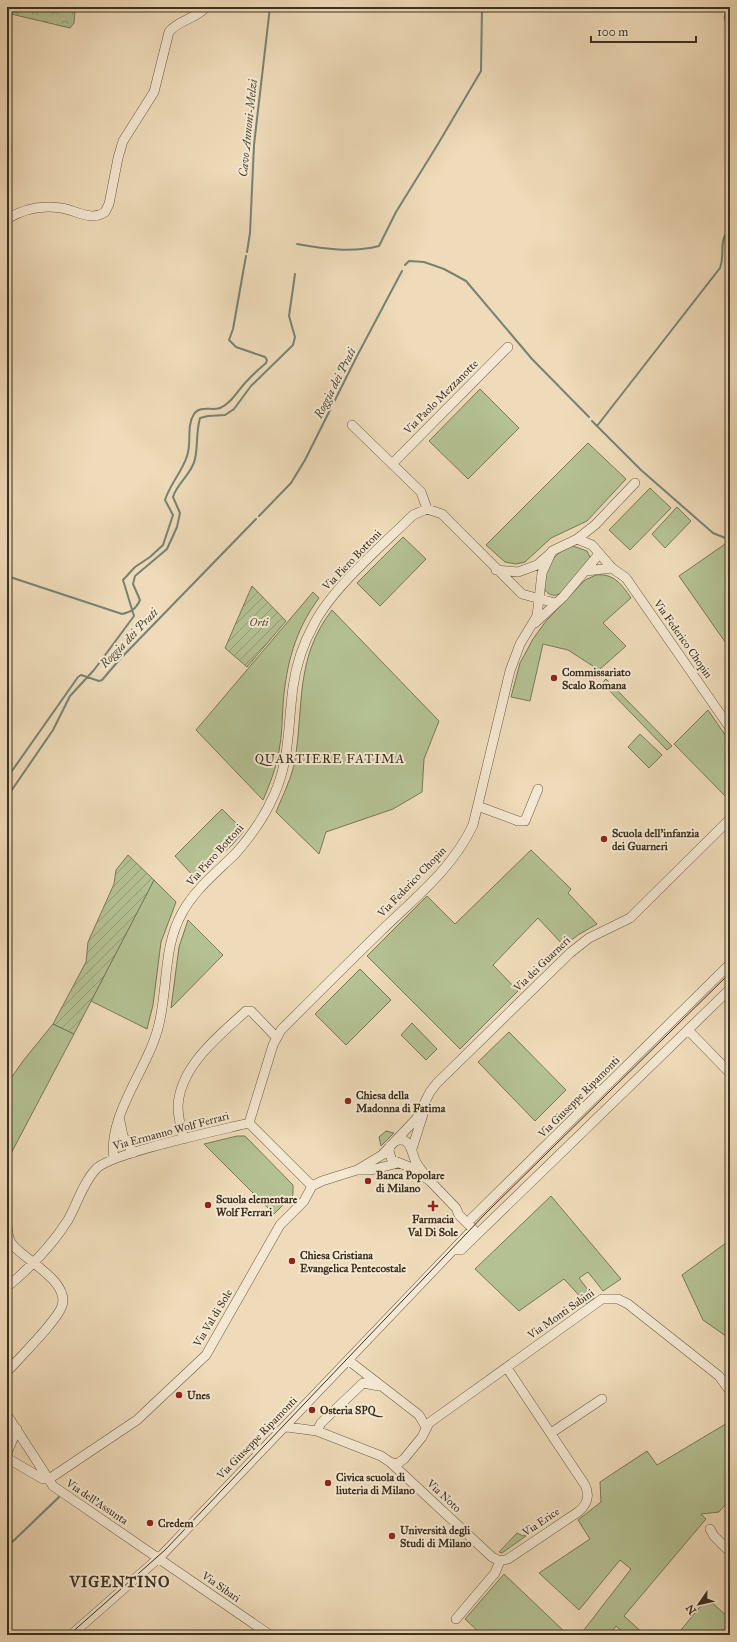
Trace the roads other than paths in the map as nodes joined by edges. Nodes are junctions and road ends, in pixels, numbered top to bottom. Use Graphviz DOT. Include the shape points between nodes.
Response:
graph roads {
  1 [pos="206,7"];
  2 [pos="7,219"];
  3 [pos="508,347"];
  4 [pos="352,425"];
  5 [pos="392,464"];
  6 [pos="635,483"];
  7 [pos="427,509"];
  8 [pos="595,525"];
  9 [pos="578,539"];
  10 [pos="592,545"];
  11 [pos="552,551"];
  12 [pos="599,554"];
  13 [pos="612,568"];
  14 [pos="496,570"];
  15 [pos="586,571"];
  16 [pos="544,599"];
  17 [pos="533,623"];
  18 [pos="730,728"];
  19 [pos="538,789"];
  20 [pos="483,808"];
  21 [pos="729,822"];
  22 [pos="730,964"];
  23 [pos="730,989"];
  24 [pos="688,1030"];
  25 [pos="276,1037"];
  26 [pos="730,1073"];
  27 [pos="424,1108"];
  28 [pos="120,1119"];
  29 [pos="249,1123"];
  30 [pos="184,1140"];
  31 [pos="393,1144"];
  32 [pos="412,1150"];
  33 [pos="133,1153"];
  34 [pos="114,1158"];
  35 [pos="400,1163"];
  36 [pos="357,1170"];
  37 [pos="430,1181"];
  38 [pos="312,1186"];
  39 [pos="456,1208"];
  40 [pos="471,1219"];
  41 [pos="7,1226"];
  42 [pos="477,1232"];
  43 [pos="35,1264"];
  44 [pos="7,1287"];
  45 [pos="348,1360"];
  46 [pos="507,1368"];
  47 [pos="7,1372"];
  48 [pos="381,1387"];
  49 [pos="730,1391"];
  50 [pos="602,1399"];
  51 [pos="7,1415"];
  52 [pos="426,1426"];
  53 [pos="283,1428"];
  54 [pos="16,1429"];
  55 [pos="317,1431"];
  56 [pos="551,1433"];
  57 [pos="7,1453"];
  58 [pos="7,1458"];
  59 [pos="390,1462"];
  60 [pos="49,1479"];
  61 [pos="710,1529"];
  62 [pos="730,1552"];
  63 [pos="158,1558"];
  64 [pos="500,1561"];
  65 [pos="456,1619"];
  66 [pos="71,1635"];
  67 [pos="270,1635"];
  1 -- 2 [label="street" via="169,32 154,92 120,150 109,204 105,212 90,216 60,207 36,208"];
  3 -- 5 [label="street, Via Paolo Mezzanotte"];
  4 -- 5 [label="street"];
  5 -- 7 [label="street" via="421,492"];
  6 -- 8 [label="street"];
  7 -- 14 [label="street" via="442,514"];
  7 -- 28 [label="street, Via Piero Bottoni" via="412,515 359,569 314,623 298,663 285,765 275,794 245,842 197,891 182,913 171,941 159,1025"];
  8 -- 9 [label="street"];
  8 -- 10 [label="street"];
  9 -- 10 [label="street"];
  9 -- 11 [label="street"];
  10 -- 12 [label="street"];
  11 -- 14 [label="street" via="537,565 526,570"];
  11 -- 16 [label="street" via="542,573"];
  12 -- 13 [label="street, Via Federico Chopin"];
  12 -- 15 [label="street, Via Federico Chopin"];
  13 -- 15 [label="street"];
  13 -- 18 [label="street, Via Federico Chopin" via="631,585"];
  14 -- 16 [label="street" via="522,594"];
  15 -- 16 [label="street, Via Federico Chopin" via="563,597"];
  16 -- 17 [label="street, Via Federico Chopin"];
  16 -- 17 [label="street, Via Federico Chopin" via="539,620"];
  17 -- 25 [label="street, Via Federico Chopin" via="512,662 473,825 466,841 442,872"];
  19 -- 20 [label="street" via="525,821 518,821"];
  21 -- 27 [label="street, Via dei Guarneri" via="630,918 589,938 570,953 437,1084 430,1092"];
  22 -- 40 [label="street, Via Giuseppe Ripamonti"];
  23 -- 24 [label="street, Via Giuseppe Ripamonti"];
  24 -- 26 [label="street"];
  24 -- 42 [label="street, Via Giuseppe Ripamonti"];
  25 -- 29 [label="street, Via Federico Chopin"];
  25 -- 30 [label="street" via="251,1011 246,1011 195,1063 182,1085 179,1099 178,1114"];
  27 -- 31 [label="street, Via dei Guarneri"];
  27 -- 32 [label="street, Via dei Guarneri"];
  28 -- 33 [label="street" via="123,1136"];
  28 -- 34 [label="street, Via Piero Bottoni" via="112,1146"];
  29 -- 30 [label="street, Via Ermanno Wolf Ferrari"];
  29 -- 38 [label="street"];
  30 -- 33 [label="street, Via Ermanno Wolf Ferrari"];
  31 -- 32 [label="street" via="406,1141"];
  31 -- 35 [label="street" via="389,1152 390,1158"];
  31 -- 36 [label="street" via="376,1160"];
  32 -- 35 [label="street" via="409,1160"];
  32 -- 37 [label="street" via="417,1164"];
  33 -- 34 [label="street, Via Ermanno Wolf Ferrari"];
  34 -- 43 [label="street, Via Ermanno Wolf Ferrari" via="104,1162 92,1173 68,1220"];
  35 -- 36 [label="street" via="371,1170"];
  35 -- 37 [label="street"];
  36 -- 38 [label="street"];
  37 -- 39 [label="street"];
  38 -- 60 [label="street, Via Val di Sole" via="304,1201 280,1225 206,1354 137,1420"];
  39 -- 40 [label="street"];
  39 -- 42 [label="street" via="459,1215"];
  40 -- 42 [label="street"];
  41 -- 43 [label="street" via="11,1243"];
  42 -- 45 [label="street, Via Giuseppe Ripamonti" via="461,1250 453,1250"];
  43 -- 44 [label="street, Via Ermanno Wolf Ferrari"];
  43 -- 47 [label="street" via="56,1283 63,1298 62,1306 51,1323"];
  45 -- 48 [label="street"];
  45 -- 53 [label="street, Via Giuseppe Ripamonti"];
  46 -- 49 [label="street, Via Monti Sabini" via="602,1299 618,1298 719,1376"];
  46 -- 52 [label="street, Via Monti Sabini"];
  46 -- 56 [label="street"];
  48 -- 52 [label="street" via="419,1415"];
  48 -- 55 [label="street" via="363,1384 321,1423"];
  50 -- 56 [label="street"];
  51 -- 54 [label="street, Via dell'Assunta"];
  52 -- 59 [label="street" via="422,1437 404,1459 398,1464"];
  53 -- 55 [label="street, Via Noto"];
  53 -- 63 [label="street, Via Giuseppe Ripamonti"];
  54 -- 57 [label="street"];
  54 -- 60 [label="street, Via dell'Assunta"];
  55 -- 59 [label="street, Via Noto"];
  56 -- 64 [label="street, Via Erice" via="585,1485 588,1494 586,1503 578,1512 508,1559"];
  58 -- 60 [label="street"];
  59 -- 64 [label="street, Via Noto" via="492,1557"];
  60 -- 63 [label="street, Via dell'Assunta" via="53,1486"];
  61 -- 62 [label="street"];
  63 -- 66 [label="street, Via Giuseppe Ripamonti"];
  63 -- 67 [label="street, Via Sibari"];
  64 -- 65 [label="street" via="497,1570"];
}
